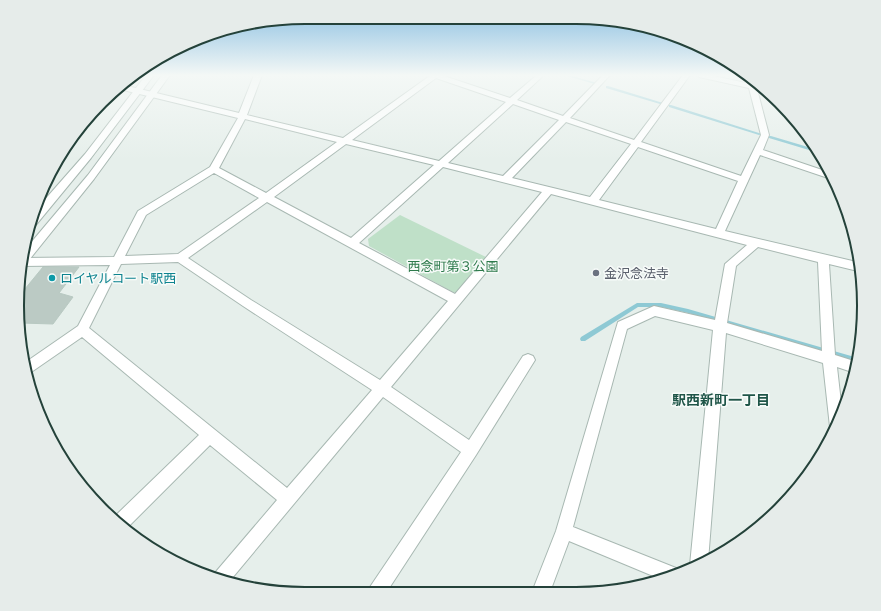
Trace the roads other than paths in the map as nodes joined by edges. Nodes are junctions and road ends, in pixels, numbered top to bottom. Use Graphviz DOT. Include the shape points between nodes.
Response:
graph roads {
  1 [pos="128,104"];
  2 [pos="146,104"];
  3 [pos="187,104"];
  4 [pos="247,104"];
  5 [pos="396,104"];
  6 [pos="509,104"];
  7 [pos="519,104"];
  8 [pos="579,104"];
  9 [pos="666,104"];
  10 [pos="759,104"];
  11 [pos="242,117"];
  12 [pos="564,119"];
  13 [pos="344,141"];
  14 [pos="636,143"];
  15 [pos="758,151"];
  16 [pos="440,165"];
  17 [pos="214,169"];
  18 [pos="824,174"];
  19 [pos="505,180"];
  20 [pos="744,180"];
  21 [pos="549,190"];
  22 [pos="267,197"];
  23 [pos="593,201"];
  24 [pos="39,214"];
  25 [pos="719,233"];
  26 [pos="756,243"];
  27 [pos="352,244"];
  28 [pos="29,253"];
  29 [pos="180,258"];
  30 [pos="823,258"];
  31 [pos="118,260"];
  32 [pos="27,262"];
  33 [pos="855,266"];
  34 [pos="456,300"];
  35 [pos="721,322"];
  36 [pos="82,330"];
  37 [pos="829,354"];
  38 [pos="528,360"];
  39 [pos="851,364"];
  40 [pos="31,366"];
  41 [pos="381,388"];
  42 [pos="836,414"];
  43 [pos="210,435"];
  44 [pos="471,450"];
  45 [pos="288,499"];
  46 [pos="123,520"];
  47 [pos="564,531"];
  48 [pos="700,558"];
  49 [pos="665,572"];
  50 [pos="225,575"];
  51 [pos="380,587"];
  52 [pos="543,587"];
  1 -- 24 [label="street"];
  2 -- 28 [label="street" via="91,177"];
  3 -- 11 [label="street"];
  4 -- 11 [label="street"];
  5 -- 13 [label="street"];
  6 -- 16 [label="street"];
  7 -- 12 [label="street"];
  8 -- 12 [label="street"];
  9 -- 14 [label="street"];
  10 -- 15 [label="street" via="766,135"];
  11 -- 13 [label="street"];
  11 -- 17 [label="street"];
  12 -- 14 [label="street"];
  12 -- 19 [label="street"];
  13 -- 16 [label="street"];
  13 -- 22 [label="street"];
  14 -- 20 [label="street"];
  14 -- 23 [label="street"];
  15 -- 18 [label="street"];
  15 -- 20 [label="street"];
  16 -- 19 [label="street"];
  16 -- 27 [label="street"];
  17 -- 22 [label="street"];
  17 -- 31 [label="street" via="142,213"];
  19 -- 21 [label="street"];
  20 -- 25 [label="street"];
  21 -- 23 [label="street"];
  21 -- 34 [label="street"];
  22 -- 27 [label="street"];
  22 -- 29 [label="street"];
  23 -- 25 [label="street"];
  25 -- 26 [label="street"];
  26 -- 30 [label="street"];
  26 -- 35 [label="street" via="731,264"];
  27 -- 34 [label="street"];
  29 -- 31 [label="street"];
  29 -- 41 [label="street"];
  30 -- 33 [label="street"];
  30 -- 37 [label="street"];
  31 -- 32 [label="street"];
  31 -- 36 [label="street"];
  34 -- 41 [label="street"];
  35 -- 37 [label="street"];
  35 -- 47 [label="street" via="654,311 622,326"];
  35 -- 48 [label="street"];
  36 -- 40 [label="street"];
  36 -- 43 [label="street"];
  37 -- 39 [label="street"];
  37 -- 42 [label="street"];
  38 -- 44 [label="street"];
  41 -- 44 [label="street"];
  41 -- 45 [label="street"];
  43 -- 45 [label="street"];
  43 -- 46 [label="street"];
  44 -- 51 [label="street"];
  45 -- 50 [label="street"];
  47 -- 49 [label="street"];
  47 -- 52 [label="street"];
}
